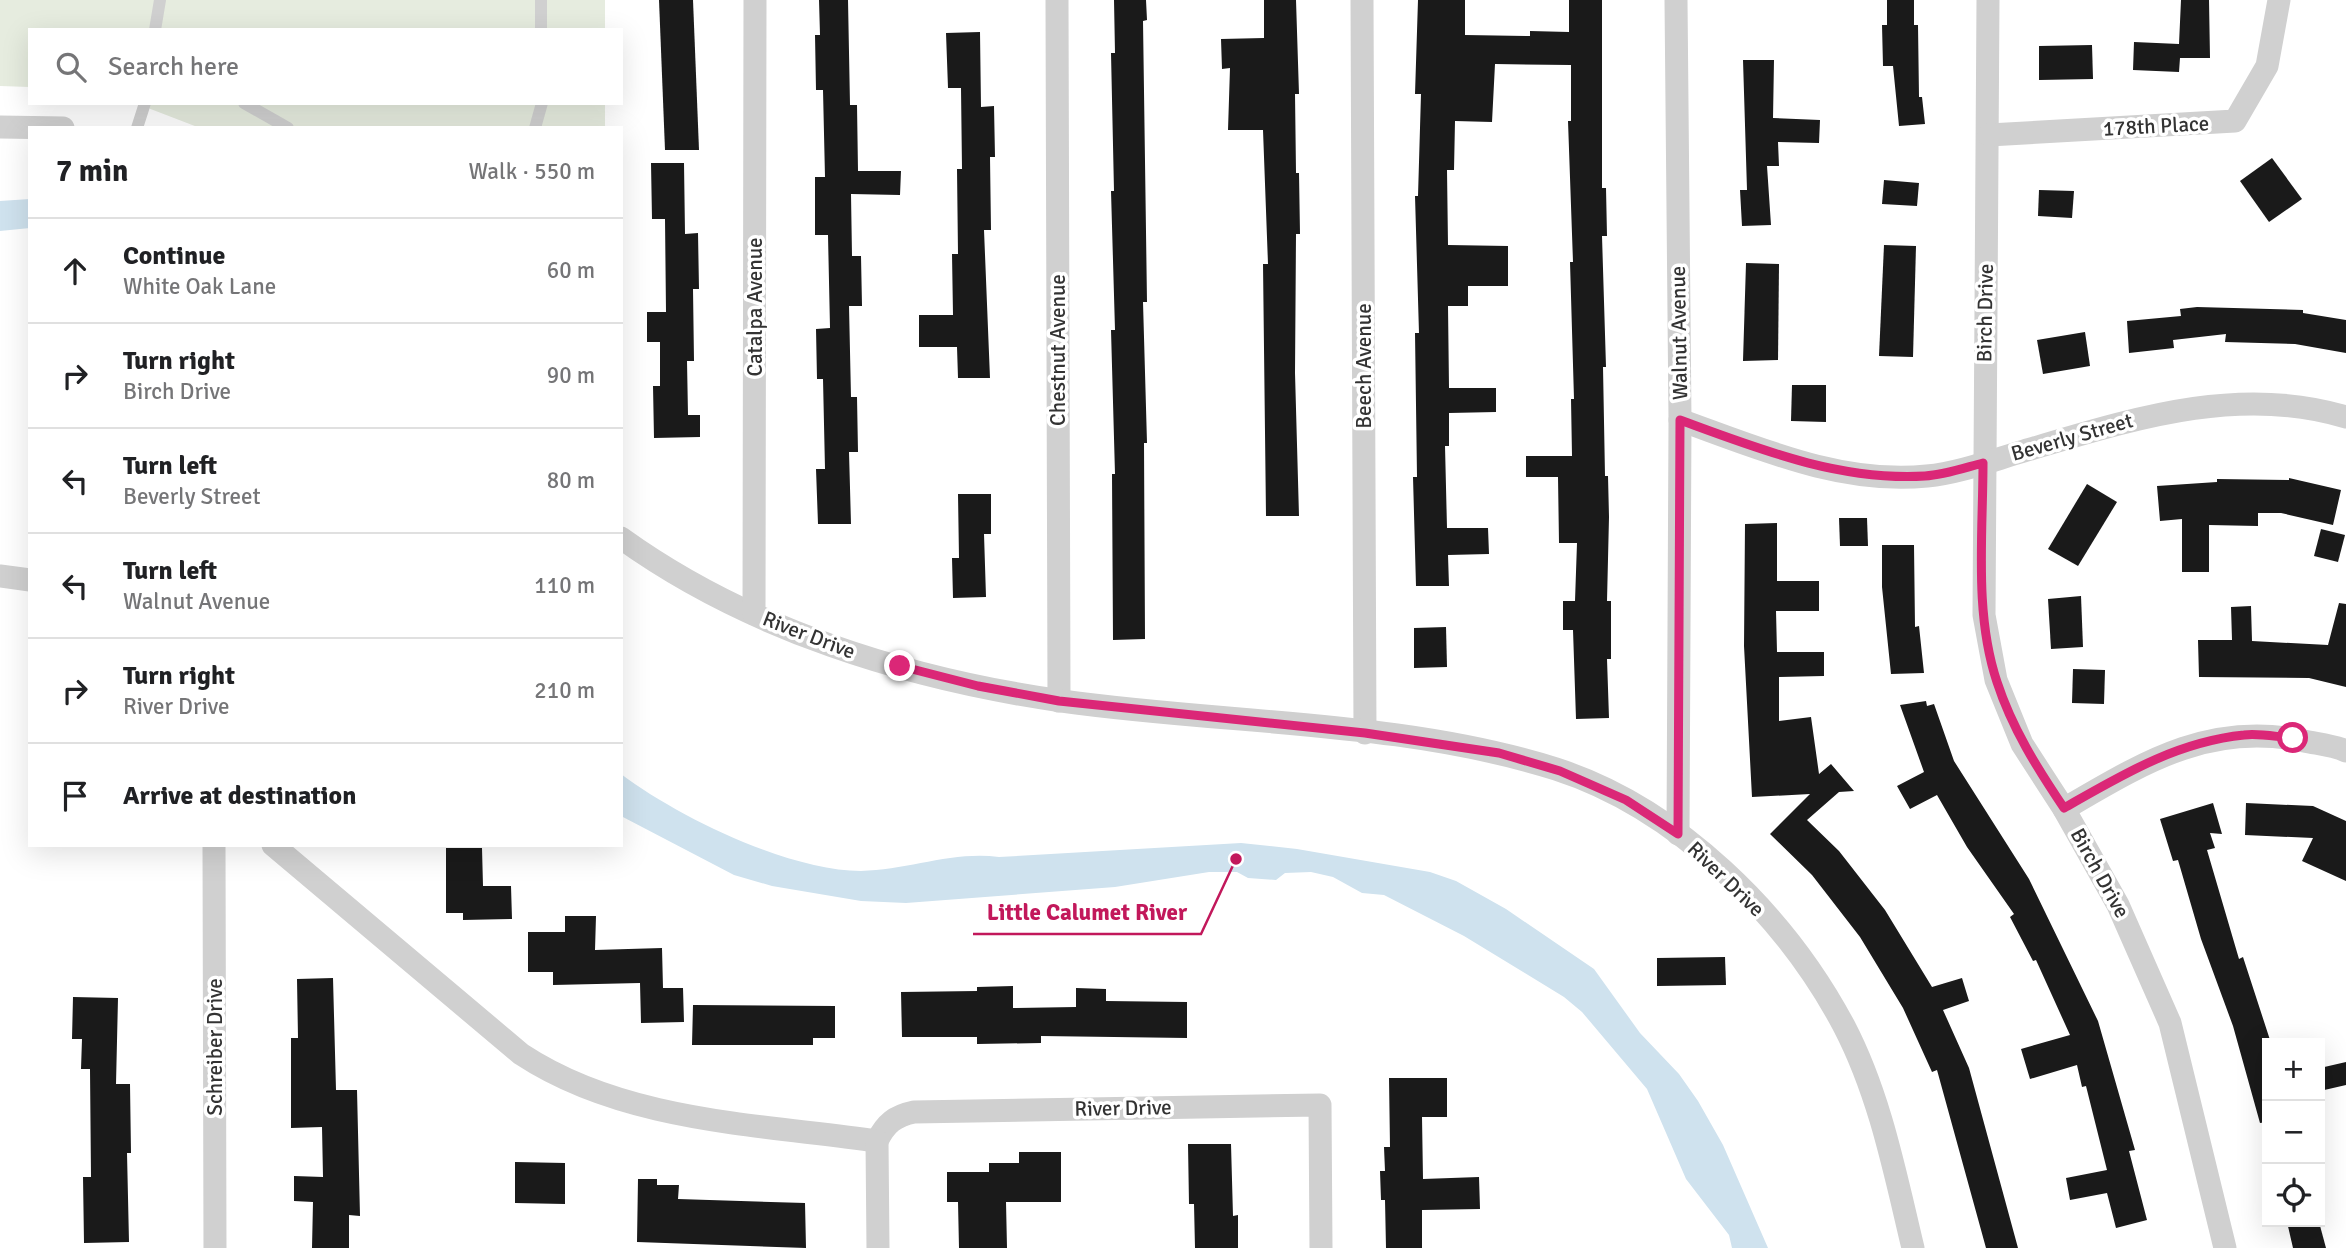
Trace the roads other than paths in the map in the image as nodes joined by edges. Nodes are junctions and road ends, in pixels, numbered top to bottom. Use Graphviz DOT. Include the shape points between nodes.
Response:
graph roads {
  1 [pos="160,0"];
  2 [pos="541,0"];
  3 [pos="755,0"];
  4 [pos="1057,0"];
  5 [pos="1362,0"];
  6 [pos="1676,0"];
  7 [pos="1988,0"];
  8 [pos="2279,0"];
  9 [pos="155,28"];
  10 [pos="541,28"];
  11 [pos="144,105"];
  12 [pos="248,105"];
  13 [pos="541,105"];
  14 [pos="138,126"];
  15 [pos="284,126"];
  16 [pos="535,126"];
  17 [pos="0,127"];
  18 [pos="28,127"];
  19 [pos="1989,135"];
  20 [pos="2346,417"];
  21 [pos="1680,420"];
  22 [pos="1983,463"];
  23 [pos="623,539"];
  24 [pos="0,576"];
  25 [pos="28,580"];
  26 [pos="754,614"];
  27 [pos="1059,701"];
  28 [pos="1365,733"];
  29 [pos="2346,751"];
  30 [pos="2064,808"];
  31 [pos="1678,834"];
  32 [pos="214,847"];
  33 [pos="275,847"];
  34 [pos="877,1141"];
  35 [pos="215,1248"];
  36 [pos="878,1248"];
  37 [pos="1321,1248"];
  38 [pos="1913,1248"];
  39 [pos="2225,1248"];
  1 -- 9 [label="lane"];
  2 -- 10 [label="lane"];
  3 -- 26 [label="street, Catalpa Avenue"];
  4 -- 27 [label="street, Chestnut Avenue"];
  5 -- 28 [label="street, Beech Avenue"];
  6 -- 21 [label="street, Walnut Avenue"];
  7 -- 19 [label="street, Birch Drive"];
  8 -- 19 [label="street, 178th Place" via="2267,66 2235,121"];
  11 -- 14 [label="lane"];
  12 -- 15 [label="lane"];
  13 -- 16 [label="lane"];
  17 -- 18 [label="street"];
  19 -- 22 [label="street, Birch Drive"];
  20 -- 22 [label="street, Beverly Street" via="2314,408 2230,403 2150,414"];
  21 -- 22 [label="street, Beverly Street" via="1777,455 1853,474 1926,476"];
  21 -- 31 [label="street, Walnut Avenue"];
  22 -- 30 [label="street, Birch Drive" via="1984,615 1996,680 2022,744"];
  23 -- 26 [label="street, River Drive"];
  24 -- 25 [label="street"];
  26 -- 27 [label="street, River Drive" via="834,647 900,666"];
  27 -- 28 [label="street, River Drive"];
  28 -- 31 [label="street, River Drive" via="1499,753 1560,771 1626,800"];
  29 -- 30 [label="street" via="2293,738 2247,734 2196,743 2142,763"];
  30 -- 39 [label="street, Birch Drive" via="2118,905 2170,1023"];
  31 -- 38 [label="street, River Drive" via="1774,926 1808,968 1844,1026 1886,1136"];
  32 -- 35 [label="street, Schreiber Drive"];
  33 -- 34 [label="street" via="521,1054 549,1072 582,1087 668,1111"];
  34 -- 36 [label="street"];
  34 -- 37 [label="street, River Drive" via="897,1116 914,1112 1320,1105"];
}
